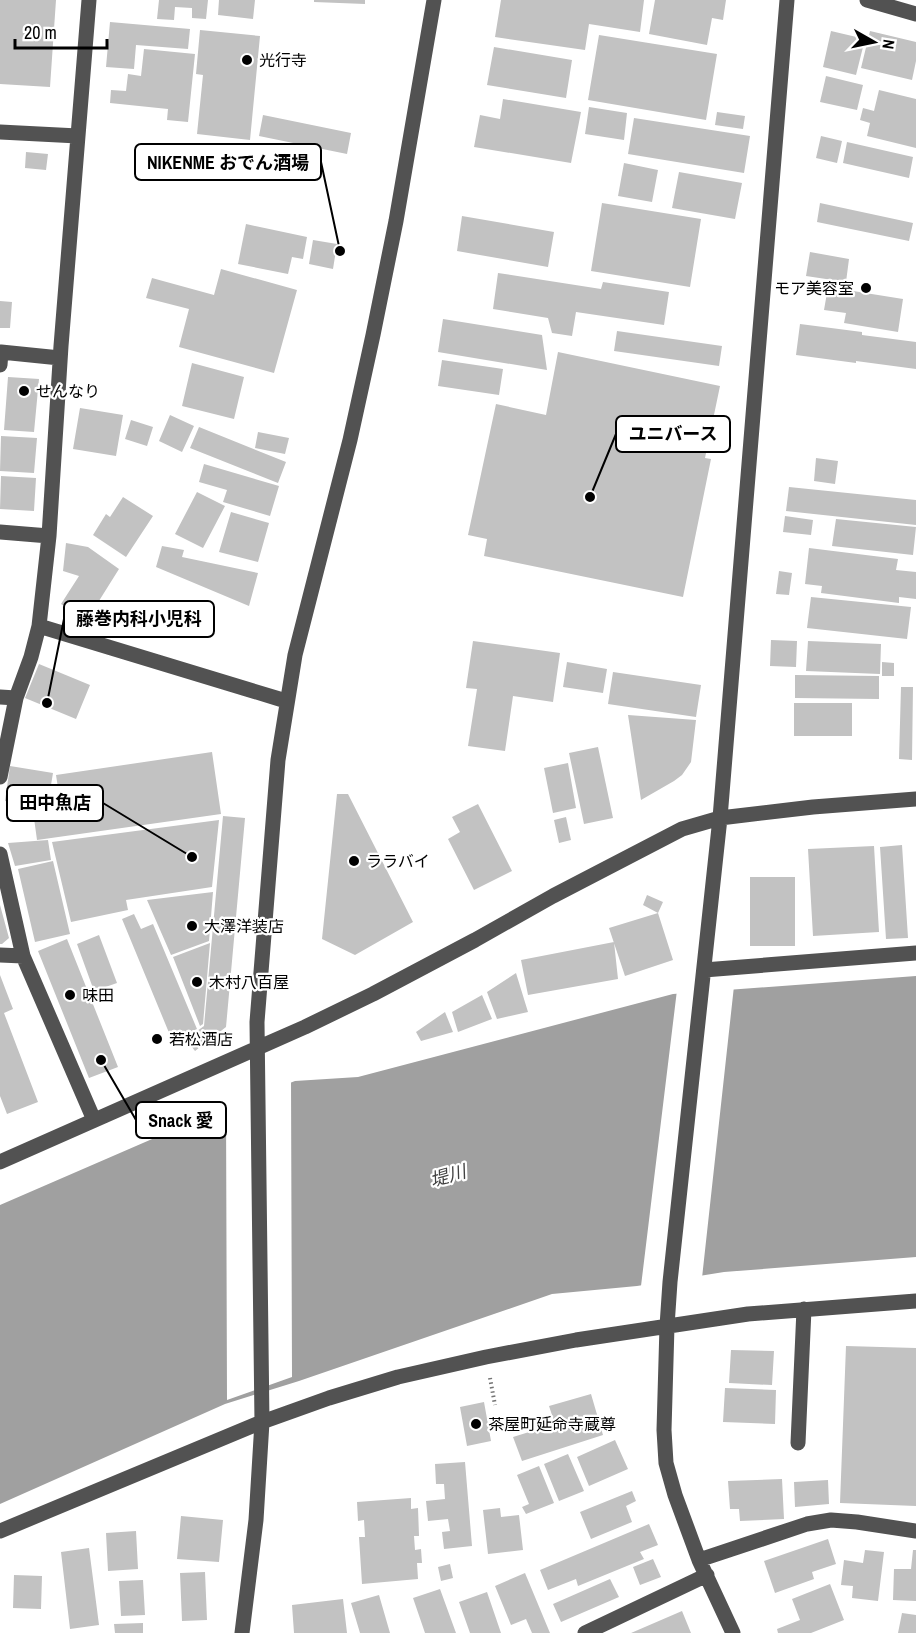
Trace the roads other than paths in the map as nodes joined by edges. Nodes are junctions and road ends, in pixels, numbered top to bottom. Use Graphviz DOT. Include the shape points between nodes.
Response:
graph roads {
  1 [pos="89,0"];
  2 [pos="434,0"];
  3 [pos="787,0"];
  4 [pos="867,0"];
  5 [pos="916,14"];
  6 [pos="0,132"];
  7 [pos="78,136"];
  8 [pos="60,358"];
  9 [pos="0,365"];
  10 [pos="0,532"];
  11 [pos="49,536"];
  12 [pos="39,626"];
  13 [pos="0,697"];
  14 [pos="16,698"];
  15 [pos="286,701"];
  16 [pos="0,777"];
  17 [pos="916,799"];
  18 [pos="720,818"];
  19 [pos="0,854"];
  20 [pos="916,953"];
  21 [pos="0,955"];
  22 [pos="24,956"];
  23 [pos="704,976"];
  24 [pos="257,1047"];
  25 [pos="94,1120"];
  26 [pos="0,1162"];
  27 [pos="916,1300"];
  28 [pos="804,1309"];
  29 [pos="667,1326"];
  30 [pos="262,1422"];
  31 [pos="798,1443"];
  32 [pos="0,1531"];
  33 [pos="916,1531"];
  34 [pos="699,1560"];
  35 [pos="707,1575"];
  36 [pos="242,1633"];
  37 [pos="585,1633"];
  38 [pos="733,1633"];
  1 -- 7 [label="street"];
  2 -- 15 [label="street" via="373,335"];
  3 -- 18 [label="street"];
  4 -- 5 [label="street"];
  6 -- 7 [label="street"];
  7 -- 8 [label="street"];
  8 -- 9 [label="street" via="1,352"];
  8 -- 11 [label="street"];
  10 -- 11 [label="street"];
  11 -- 12 [label="street"];
  12 -- 14 [label="street"];
  12 -- 15 [label="street"];
  13 -- 14 [label="street"];
  14 -- 16 [label="street"];
  15 -- 24 [label="street" via="278,760"];
  17 -- 18 [label="street"];
  18 -- 23 [label="street"];
  18 -- 24 [label="street" via="682,829 373,994"];
  19 -- 22 [label="street"];
  20 -- 23 [label="street"];
  21 -- 22 [label="street"];
  22 -- 25 [label="street"];
  23 -- 29 [label="street"];
  24 -- 25 [label="street"];
  24 -- 30 [label="street"];
  25 -- 26 [label="street"];
  27 -- 28 [label="street"];
  28 -- 29 [label="street"];
  28 -- 31 [label="street"];
  29 -- 30 [label="street" via="486,1357 398,1377"];
  29 -- 34 [label="street" via="666,1463"];
  30 -- 32 [label="street"];
  30 -- 36 [label="street" via="256,1520"];
  33 -- 34 [label="street" via="831,1520 807,1524"];
  34 -- 35 [label="street"];
  35 -- 37 [label="street"];
  35 -- 38 [label="street"];
}
